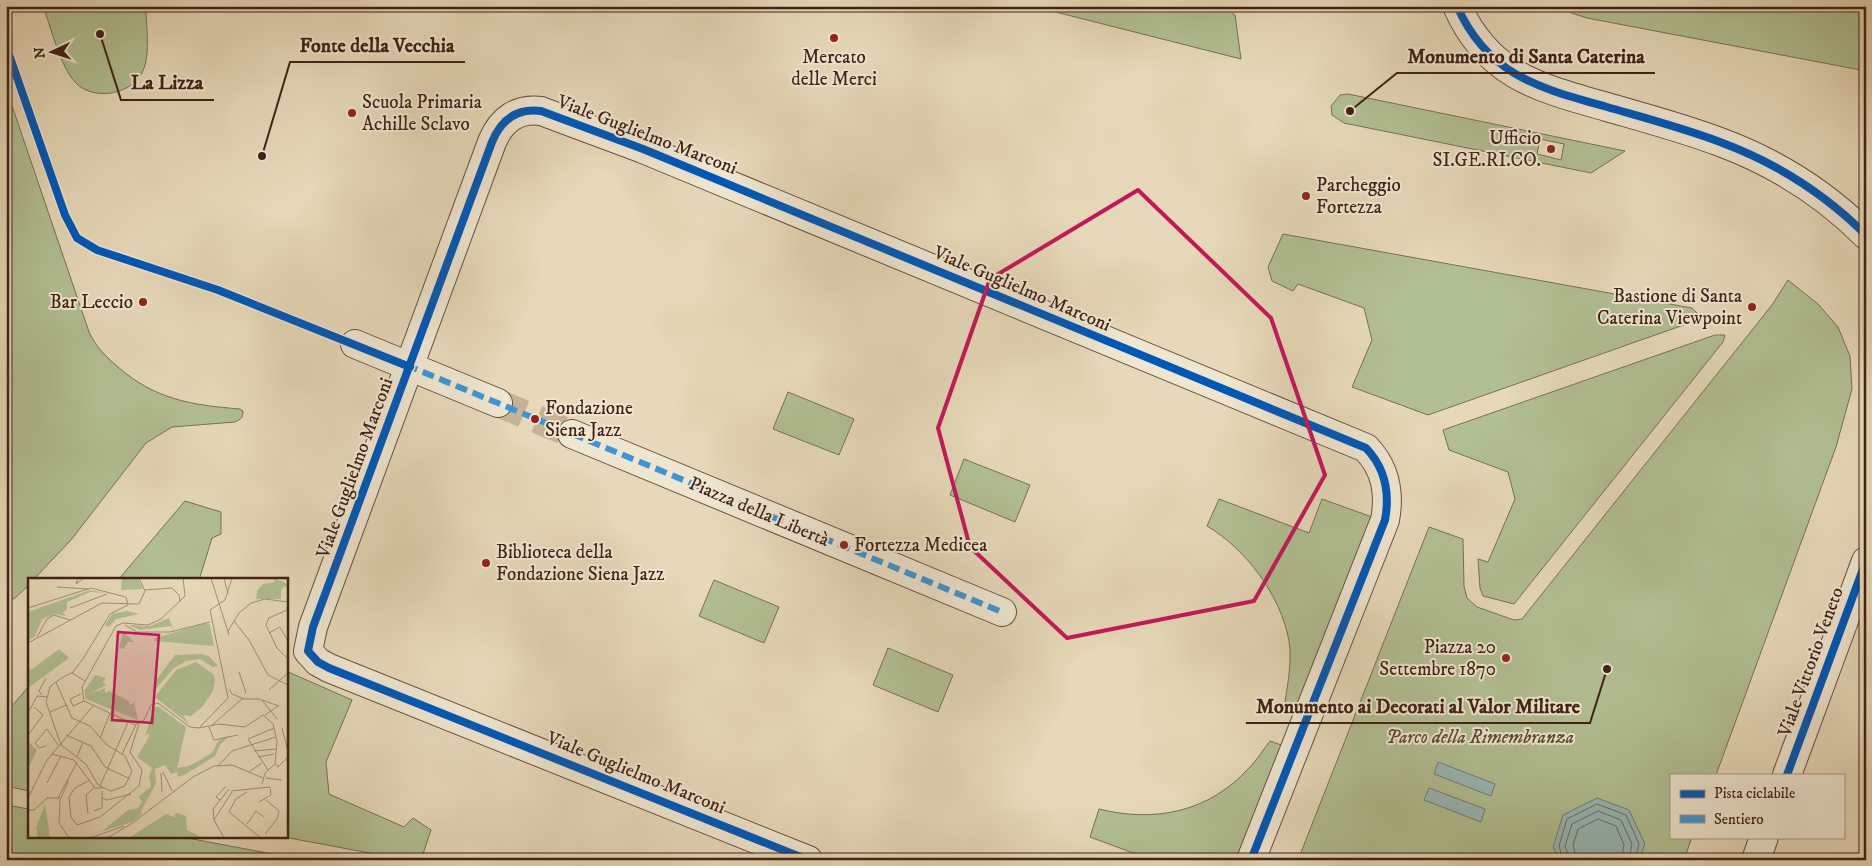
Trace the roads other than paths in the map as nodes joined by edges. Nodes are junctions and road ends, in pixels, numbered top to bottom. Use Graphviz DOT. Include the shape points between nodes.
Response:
graph roads {
  1 [pos="1456,6"];
  2 [pos="1866,235"];
  3 [pos="355,344"];
  4 [pos="410,367"];
  5 [pos="498,404"];
  6 [pos="572,434"];
  7 [pos="1866,561"];
  8 [pos="1002,612"];
  9 [pos="1787,774"];
  10 [pos="1764,838"];
  11 [pos="808,860"];
  12 [pos="1251,860"];
  13 [pos="1756,860"];
  1 -- 2 [label="street" via="1474,37 1494,59 1532,84 1676,127 1756,157 1815,192"];
  3 -- 4 [label="street"];
  4 -- 5 [label="street"];
  4 -- 11 [label="street, Viale Guglielmo Marconi" via="311,634 308,651 312,657 329,668"];
  4 -- 12 [label="street, Viale Guglielmo Marconi" via="496,132 509,117 531,110 548,113 643,149 1366,448 1377,459 1388,490 1385,520"];
  6 -- 8 [label="street, Piazza della Libertà"];
  7 -- 9 [label="street, Viale Vittorio Veneto"];
  10 -- 13 [label="street"];
}
